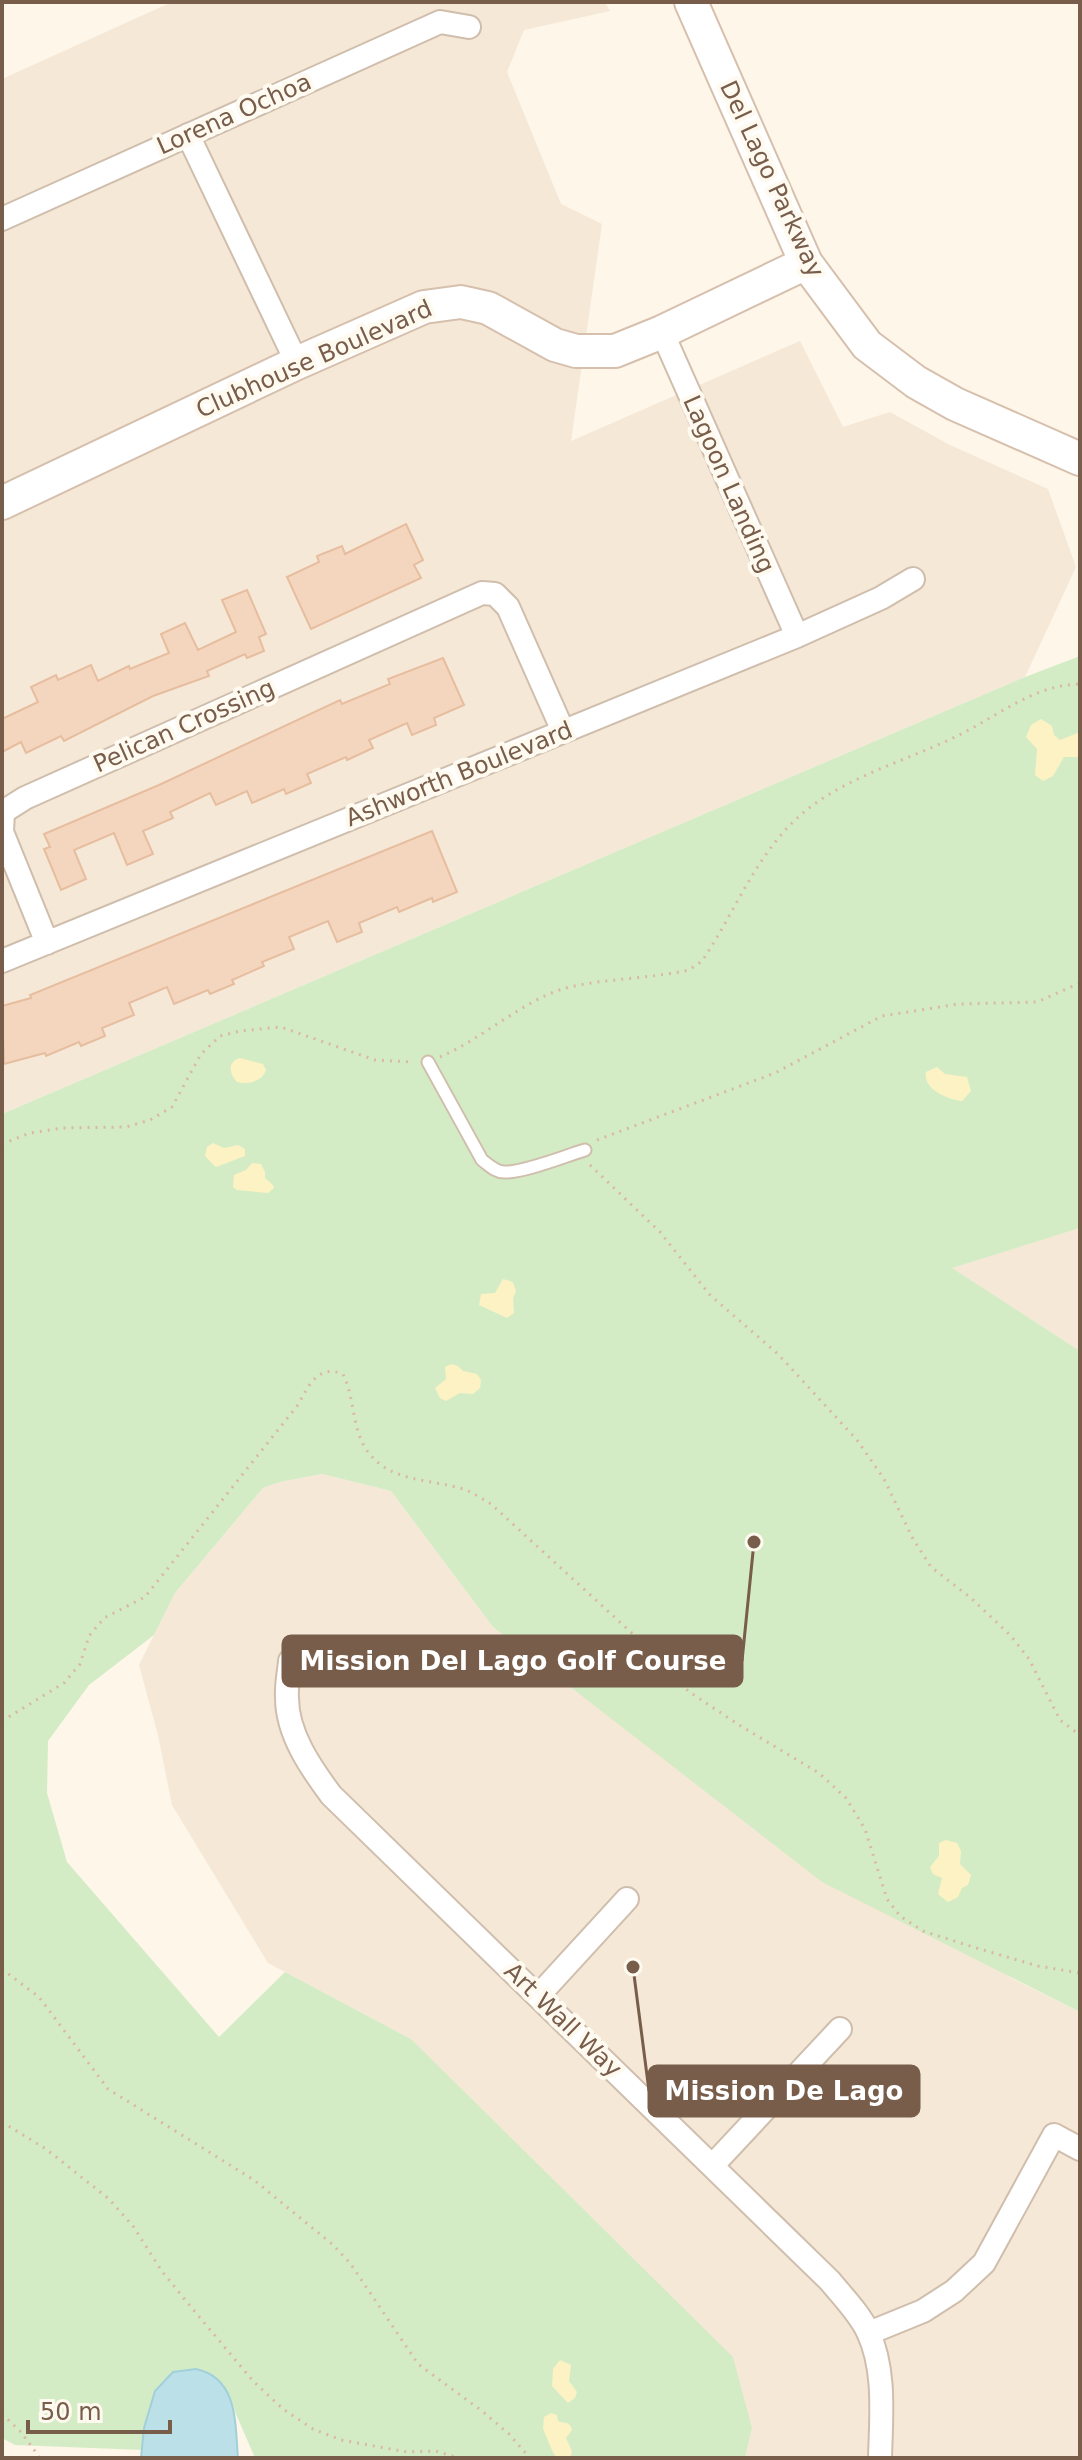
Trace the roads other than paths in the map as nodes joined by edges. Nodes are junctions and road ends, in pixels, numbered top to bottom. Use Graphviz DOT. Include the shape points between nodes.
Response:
graph roads {
  1 [pos="691,2"];
  2 [pos="469,27"];
  3 [pos="188,135"];
  4 [pos="2,219"];
  5 [pos="806,263"];
  6 [pos="662,332"];
  7 [pos="297,363"];
  8 [pos="1080,459"];
  9 [pos="2,503"];
  10 [pos="913,579"];
  11 [pos="797,636"];
  12 [pos="563,731"];
  13 [pos="47,943"];
  14 [pos="2,961"];
  15 [pos="428,1062"];
  16 [pos="585,1150"];
  17 [pos="290,1661"];
  18 [pos="627,1899"];
  19 [pos="539,1995"];
  20 [pos="840,2029"];
  21 [pos="1080,2149"];
  22 [pos="712,2166"];
  23 [pos="869,2333"];
  24 [pos="880,2458"];
  1 -- 5 [label="street, Del Lago Parkway"];
  2 -- 3 [label="street, Lorena Ochoa" via="440,22"];
  3 -- 4 [label="street, Lorena Ochoa"];
  3 -- 7 [label="street"];
  5 -- 6 [label="street, Clubhouse Boulevard"];
  5 -- 8 [label="street, Del Lago Parkway" via="867,345 916,382"];
  6 -- 7 [label="street, Clubhouse Boulevard" via="615,351 576,351 488,308 441,303"];
  6 -- 11 [label="street, Lagoon Landing"];
  7 -- 9 [label="street, Clubhouse Boulevard"];
  10 -- 11 [label="street, Ashworth Boulevard"];
  11 -- 12 [label="street, Ashworth Boulevard"];
  12 -- 13 [label="street, Ashworth Boulevard"];
  12 -- 13 [label="street, Pelican Crossing" via="508,607 495,594 482,593 39,791 3,812 2,832"];
  13 -- 14 [label="street, Ashworth Boulevard"];
  15 -- 16 [label="lane" via="482,1160 494,1170 519,1170"];
  17 -- 19 [label="street, Art Wall Way" via="288,1713 331,1795"];
  18 -- 19 [label="street"];
  19 -- 22 [label="street, Art Wall Way"];
  20 -- 22 [label="street"];
  21 -- 23 [label="street" via="1054,2135 984,2263 923,2311"];
  22 -- 23 [label="street, Art Wall Way" via="830,2281"];
  23 -- 24 [label="street, Art Wall Way" via="881,2394"];
}
